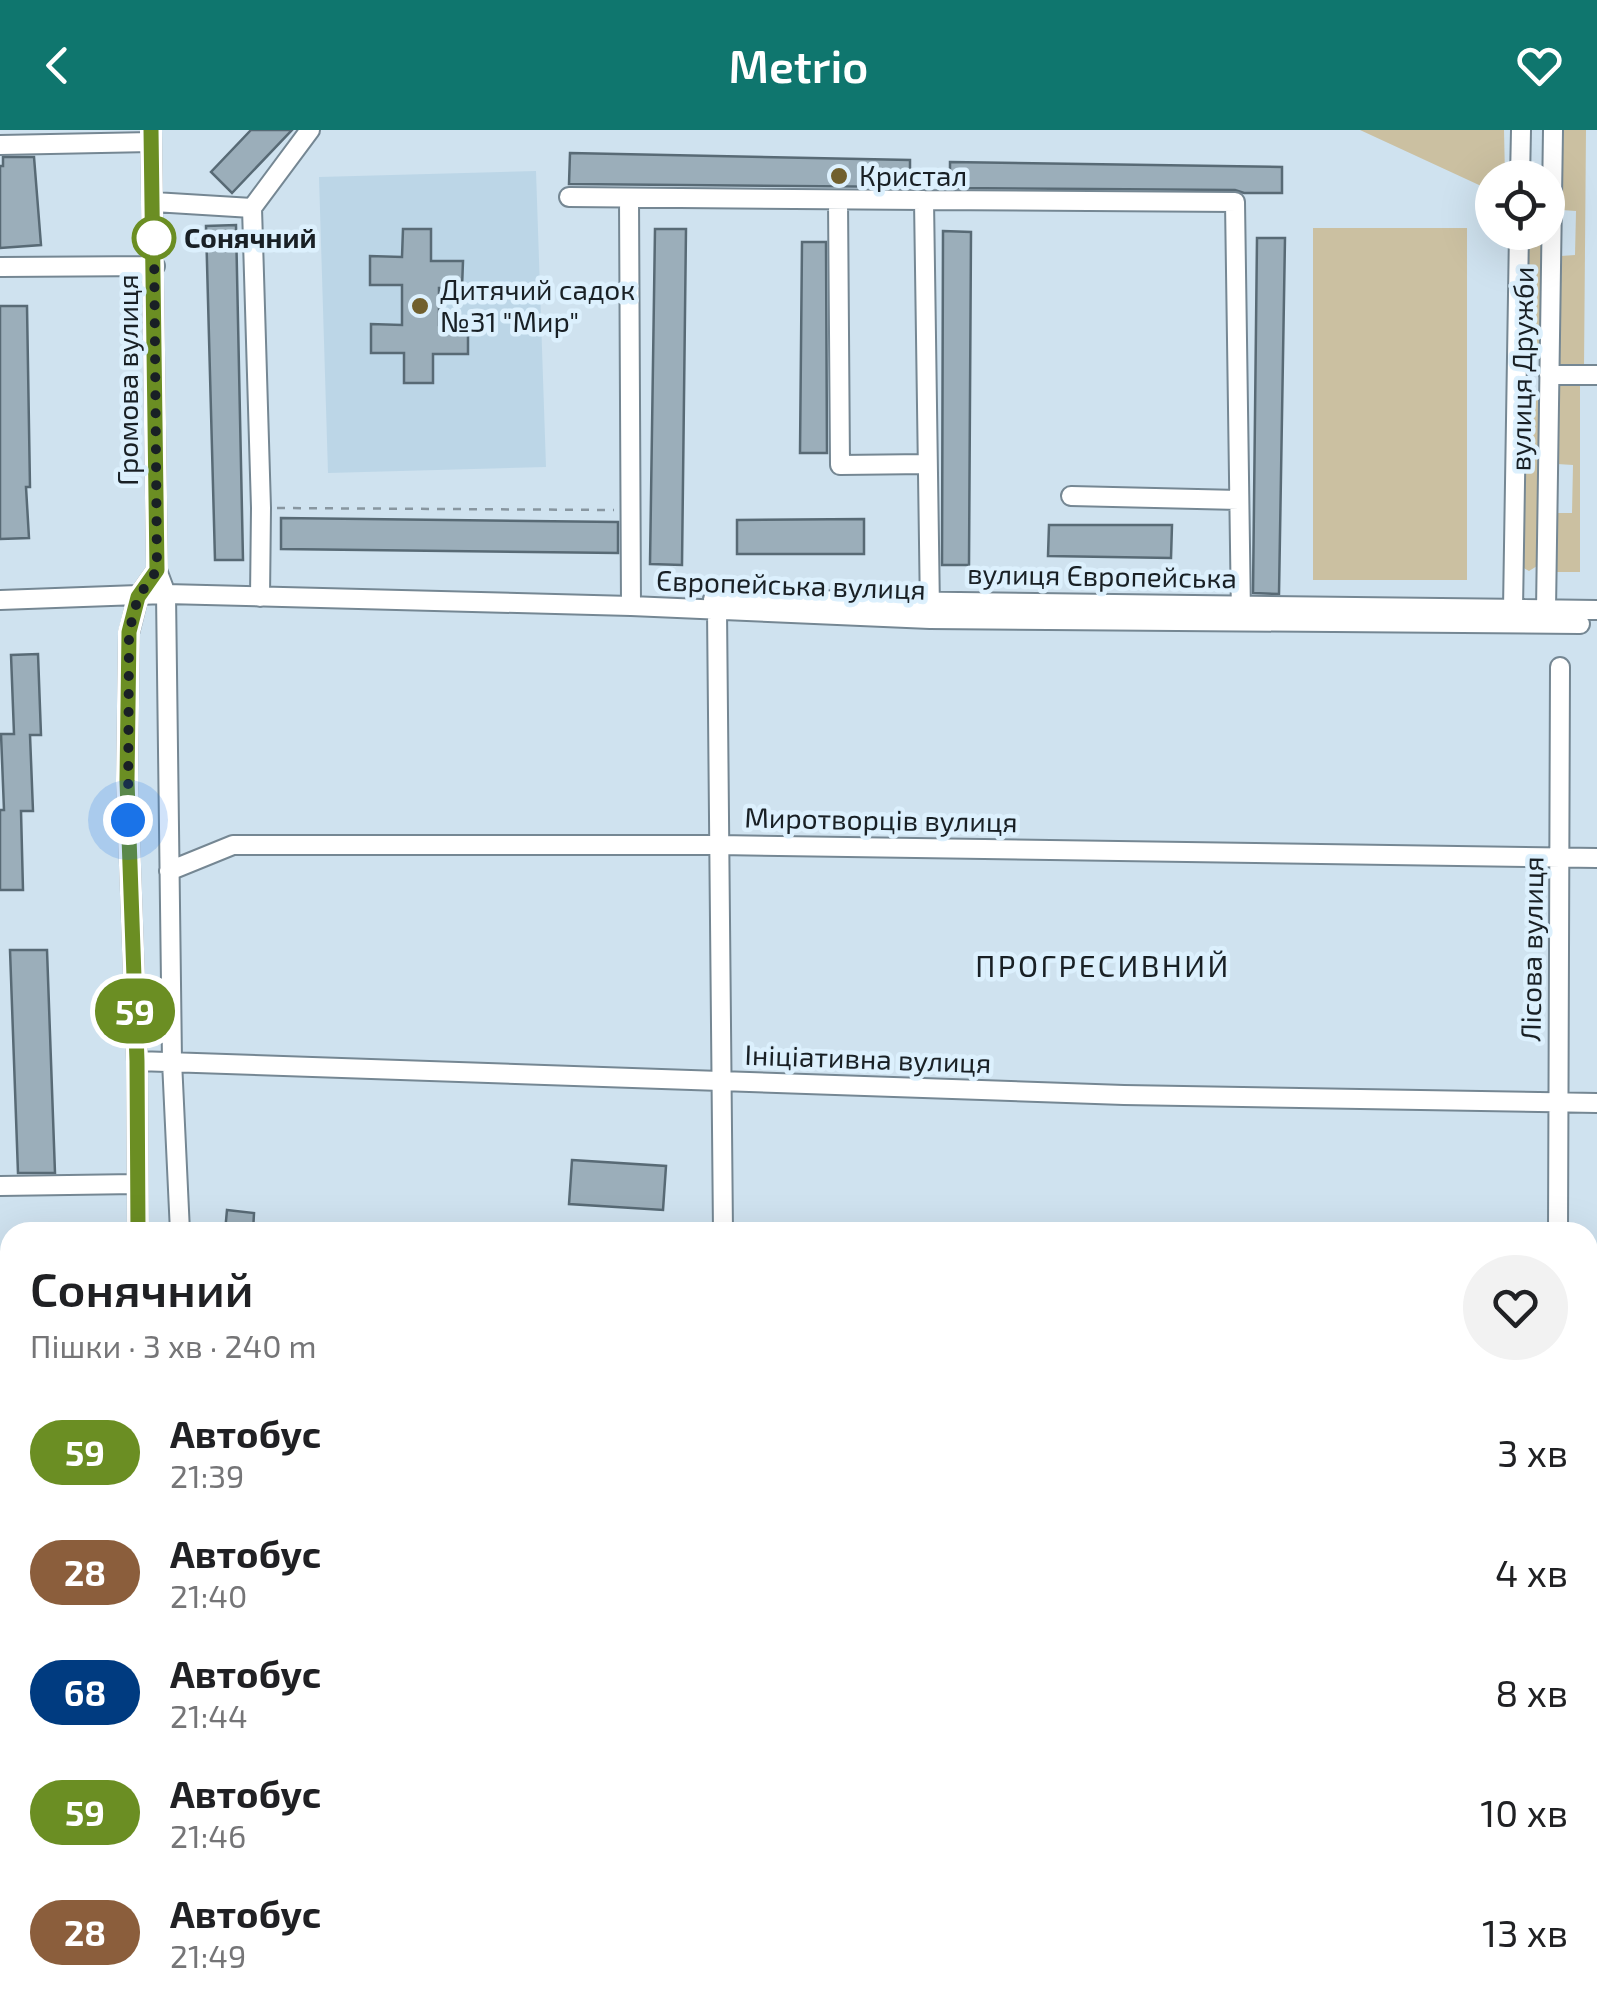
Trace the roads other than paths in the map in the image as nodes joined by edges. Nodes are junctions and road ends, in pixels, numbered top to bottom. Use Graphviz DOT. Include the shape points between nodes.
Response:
graph roads {
  1 [pos="310,130"];
  2 [pos="1521,130"];
  3 [pos="1554,130"];
  4 [pos="151,136"];
  5 [pos="0,145"];
  6 [pos="1520,160"];
  7 [pos="569,197"];
  8 [pos="628,198"];
  9 [pos="838,200"];
  10 [pos="924,200"];
  11 [pos="154,202"];
  12 [pos="252,208"];
  13 [pos="1519,250"];
  14 [pos="0,266"];
  15 [pos="155,266"];
  16 [pos="1517,354"];
  17 [pos="1549,374"];
  18 [pos="1597,376"];
  19 [pos="1516,390"];
  20 [pos="927,464"];
  21 [pos="1071,496"];
  22 [pos="1239,500"];
  23 [pos="157,570"];
  24 [pos="186,592"];
  25 [pos="166,594"];
  26 [pos="138,597"];
  27 [pos="260,597"];
  28 [pos="0,600"];
  29 [pos="631,606"];
  30 [pos="1513,609"];
  31 [pos="716,610"];
  32 [pos="1546,610"];
  33 [pos="1597,610"];
  34 [pos="930,619"];
  35 [pos="1241,620"];
  36 [pos="1580,624"];
  37 [pos="1560,667"];
  38 [pos="719,845"];
  39 [pos="1561,857"];
  40 [pos="1597,858"];
  41 [pos="169,871"];
  42 [pos="137,1061"];
  43 [pos="172,1061"];
  44 [pos="721,1081"];
  45 [pos="1556,1102"];
  46 [pos="1597,1103"];
  47 [pos="136,1184"];
  48 [pos="0,1186"];
  49 [pos="138,1222"];
  50 [pos="180,1222"];
  51 [pos="723,1222"];
  52 [pos="1558,1222"];
  1 -- 12 [label="street"];
  2 -- 6 [label="street"];
  3 -- 17 [label="street, вулиця Дружби"];
  4 -- 5 [label="street"];
  4 -- 11 [label="street, Громова вулиця"];
  7 -- 8 [label="street"];
  8 -- 9 [label="street"];
  8 -- 29 [label="street"];
  9 -- 10 [label="street"];
  9 -- 20 [label="street" via="840,465"];
  10 -- 20 [label="street"];
  10 -- 22 [label="street" via="1234,202"];
  11 -- 12 [label="street"];
  11 -- 15 [label="street, Громова вулиця"];
  12 -- 27 [label="street"];
  13 -- 16 [label="street, вулиця Дружби"];
  14 -- 15 [label="street"];
  15 -- 23 [label="street, Громова вулиця"];
  16 -- 17 [label="street" via="1533,368 1544,364"];
  16 -- 19 [label="street, вулиця Дружби"];
  17 -- 18 [label="street"];
  17 -- 19 [label="street"];
  17 -- 32 [label="street, вулиця Дружби"];
  19 -- 30 [label="street, вулиця Дружби"];
  20 -- 34 [label="street"];
  21 -- 22 [label="street"];
  22 -- 35 [label="street"];
  23 -- 25 [label="street, Громова вулиця"];
  23 -- 26 [label="street"];
  24 -- 30 [label="street, вулиця Європейська"];
  25 -- 26 [label="street, Європейська вулиця"];
  25 -- 27 [label="street, Європейська вулиця"];
  25 -- 41 [label="street, Громова вулиця"];
  26 -- 28 [label="street, Європейська вулиця"];
  26 -- 42 [label="street" via="129,632 127,781"];
  27 -- 29 [label="street, Європейська вулиця"];
  29 -- 31 [label="street, Європейська вулиця"];
  30 -- 32 [label="street, вулиця Європейська"];
  31 -- 34 [label="street, Європейська вулиця"];
  31 -- 38 [label="street"];
  32 -- 33 [label="street, вулиця Європейська"];
  34 -- 35 [label="street, Європейська вулиця"];
  35 -- 36 [label="street, Європейська вулиця"];
  37 -- 39 [label="street, Лісова вулиця"];
  38 -- 39 [label="street, Миротворців вулиця"];
  38 -- 41 [label="street, Миротворців вулиця" via="233,846"];
  38 -- 44 [label="street"];
  39 -- 40 [label="street, Миротворців вулиця"];
  39 -- 45 [label="street, Лісова вулиця"];
  41 -- 43 [label="street, Громова вулиця"];
  42 -- 43 [label="street, Ініціативна вулиця"];
  42 -- 47 [label="street"];
  43 -- 44 [label="street, Ініціативна вулиця"];
  43 -- 50 [label="street, Громова вулиця"];
  44 -- 45 [label="street, Ініціативна вулиця"];
  44 -- 51 [label="street"];
  45 -- 46 [label="street, Ініціативна вулиця"];
  45 -- 52 [label="street, Лісова вулиця"];
  47 -- 48 [label="street"];
  47 -- 49 [label="street"];
}
